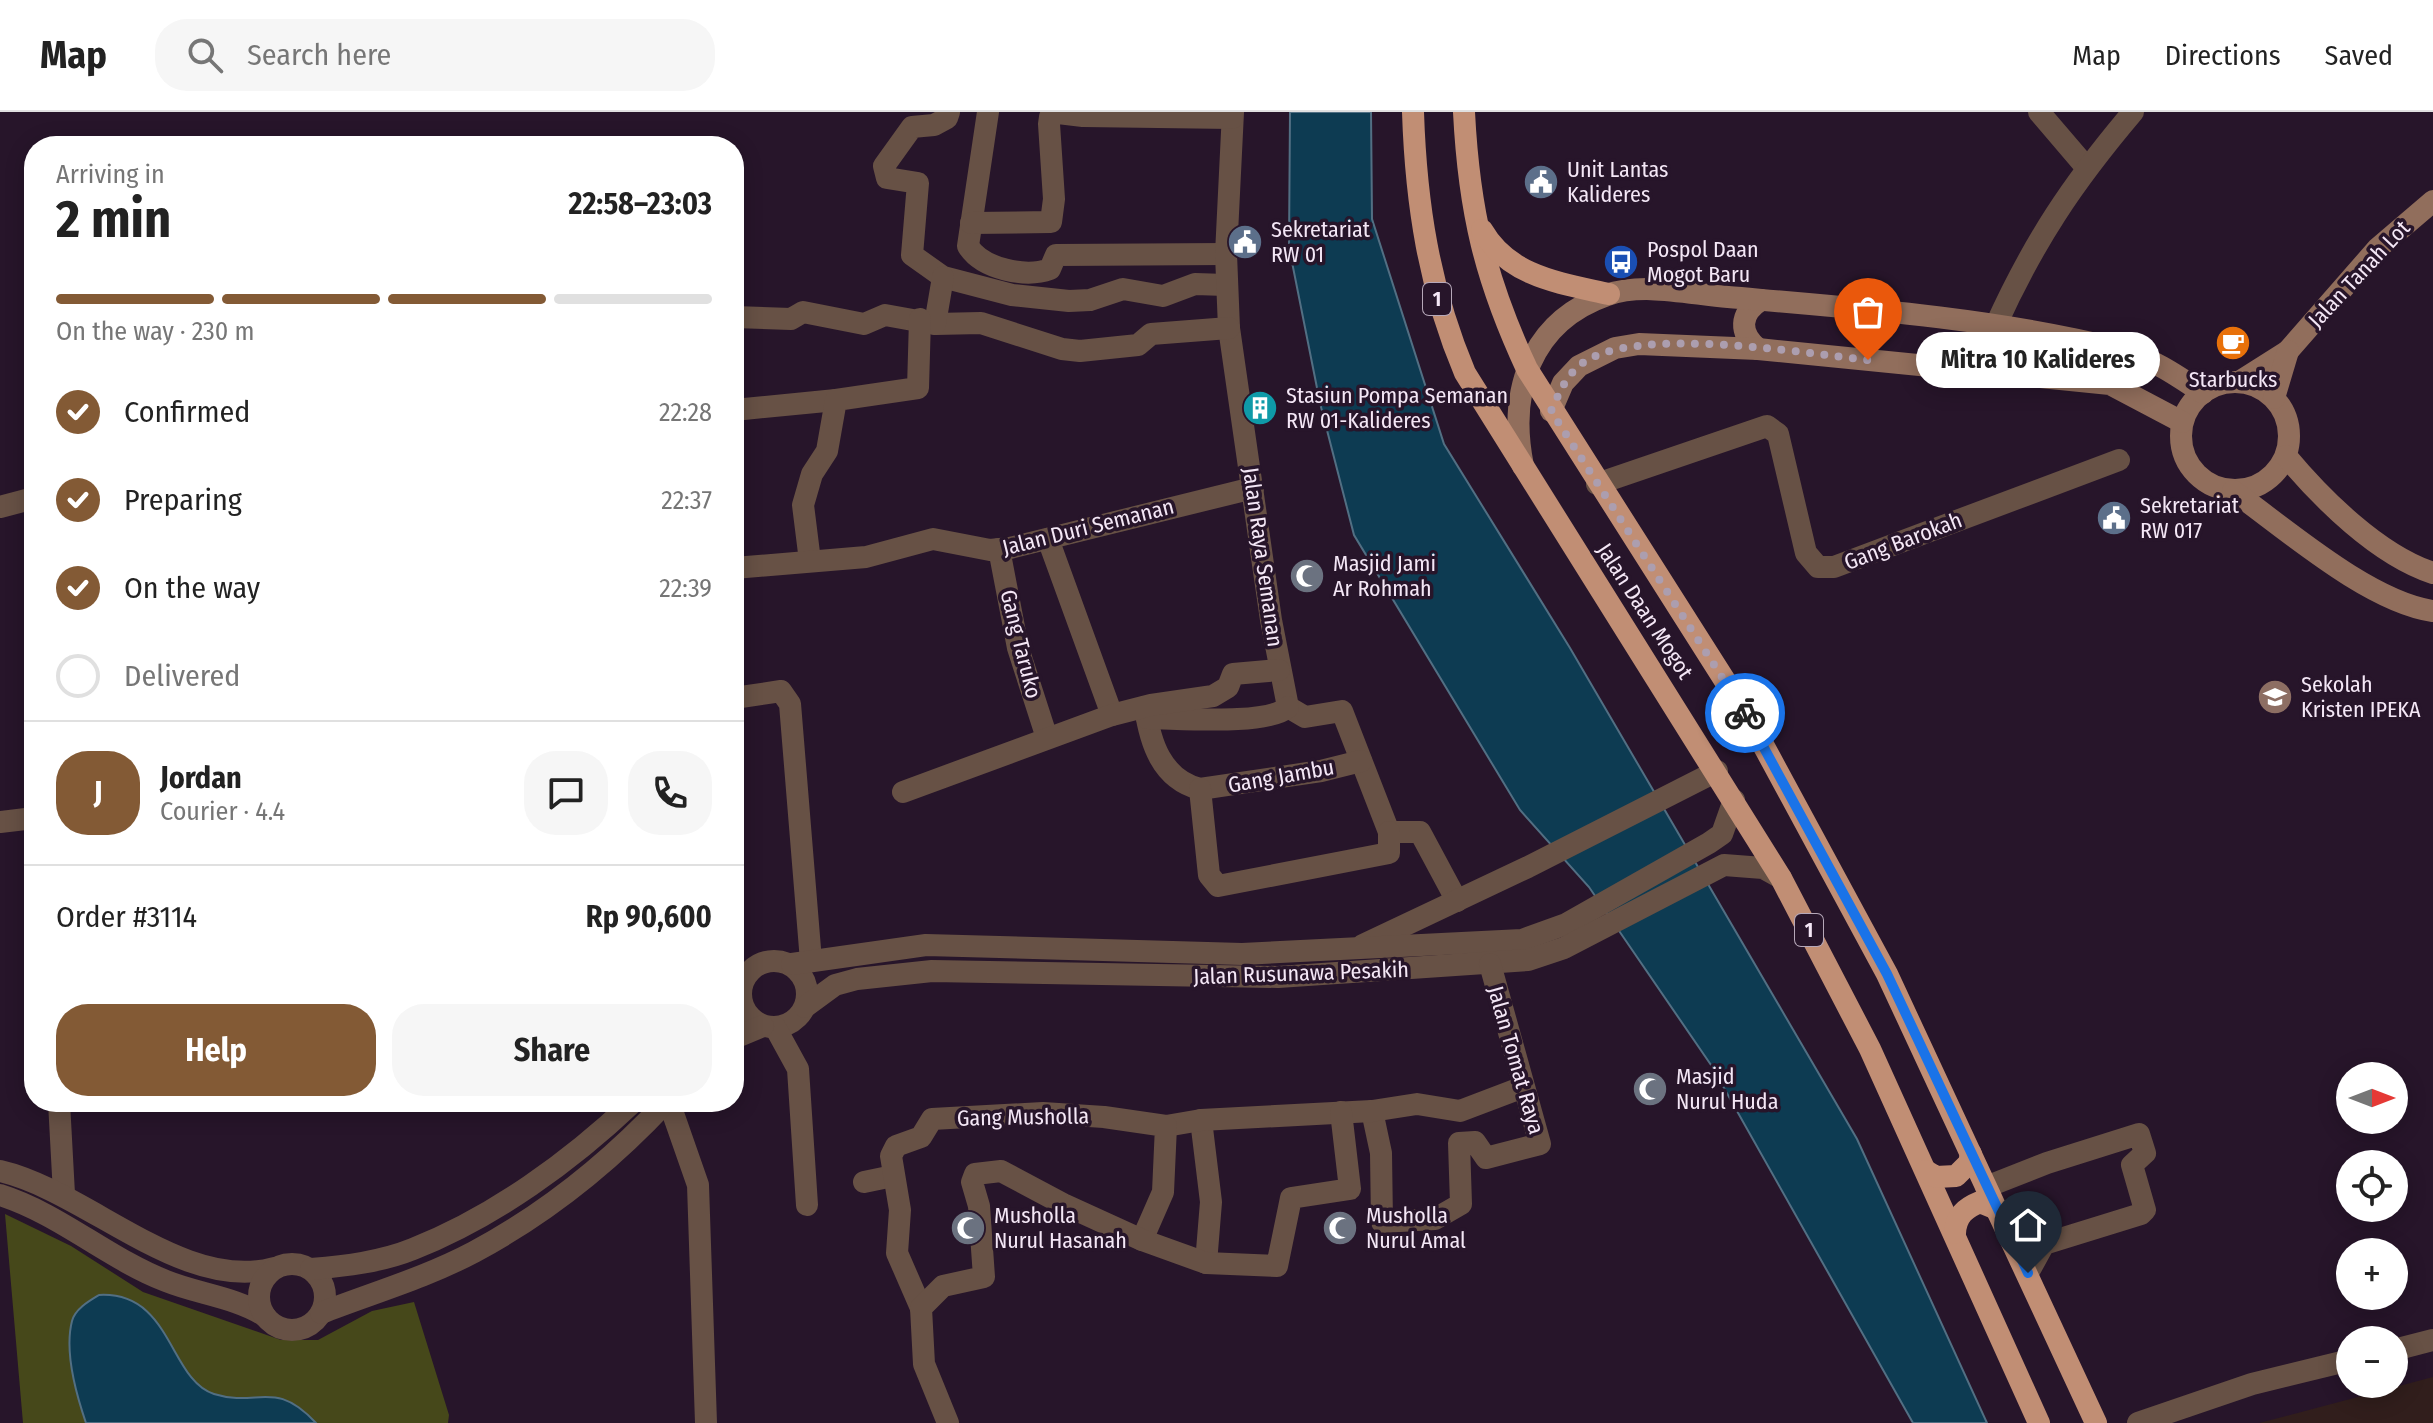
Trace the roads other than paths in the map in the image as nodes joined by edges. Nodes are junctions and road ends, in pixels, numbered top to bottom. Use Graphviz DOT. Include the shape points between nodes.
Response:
graph roads {
  1 [pos="949,112"];
  2 [pos="988,112"];
  3 [pos="1413,112"];
  4 [pos="1464,112"];
  5 [pos="2039,112"];
  6 [pos="2133,112"];
  7 [pos="1232,115"];
  8 [pos="2086,167"];
  9 [pos="2433,201"];
  10 [pos="1474,215"];
  11 [pos="971,223"];
  12 [pos="1226,254"];
  13 [pos="943,277"];
  14 [pos="1226,285"];
  15 [pos="1609,294"];
  16 [pos="1761,300"];
  17 [pos="744,317"];
  18 [pos="927,322"];
  19 [pos="1995,327"];
  20 [pos="1229,328"];
  21 [pos="1758,349"];
  22 [pos="2288,351"];
  23 [pos="1527,369"];
  24 [pos="2239,382"];
  25 [pos="2203,393"];
  26 [pos="2274,398"];
  27 [pos="836,400"];
  28 [pos="744,409"];
  29 [pos="1551,411"];
  30 [pos="2182,422"];
  31 [pos="2286,456"];
  32 [pos="2119,460"];
  33 [pos="1523,468"];
  34 [pos="1597,484"];
  35 [pos="1253,488"];
  36 [pos="2233,491"];
  37 [pos="24,501"];
  38 [pos="0,507"];
  39 [pos="1048,539"];
  40 [pos="999,549"];
  41 [pos="810,561"];
  42 [pos="744,567"];
  43 [pos="2433,573"];
  44 [pos="2433,611"];
  45 [pos="1279,670"];
  46 [pos="744,697"];
  47 [pos="1288,707"];
  48 [pos="1146,712"];
  49 [pos="1112,715"];
  50 [pos="1047,738"];
  51 [pos="1361,761"];
  52 [pos="1717,771"];
  53 [pos="1200,789"];
  54 [pos="903,792"];
  55 [pos="1734,800"];
  56 [pos="24,819"];
  57 [pos="0,822"];
  58 [pos="1389,832"];
  59 [pos="1781,878"];
  60 [pos="1457,901"];
  61 [pos="1570,933"];
  62 [pos="1351,950"];
  63 [pos="801,963"];
  64 [pos="1490,964"];
  65 [pos="744,982"];
  66 [pos="744,1007"];
  67 [pos="805,1007"];
  68 [pos="769,1026"];
  69 [pos="744,1035"];
  70 [pos="1523,1087"];
  71 [pos="1372,1111"];
  72 [pos="60,1112"];
  73 [pos="621,1112"];
  74 [pos="656,1112"];
  75 [pos="671,1112"];
  76 [pos="1341,1112"];
  77 [pos="1201,1120"];
  78 [pos="1166,1126"];
  79 [pos="1971,1154"];
  80 [pos="0,1171"];
  81 [pos="1926,1171"];
  82 [pos="893,1176"];
  83 [pos="864,1182"];
  84 [pos="1986,1187"];
  85 [pos="64,1194"];
  86 [pos="0,1195"];
  87 [pos="807,1205"];
  88 [pos="1997,1209"];
  89 [pos="1955,1233"];
  90 [pos="1142,1240"];
  91 [pos="1206,1263"];
  92 [pos="274,1268"];
  93 [pos="311,1269"];
  94 [pos="2028,1273"];
  95 [pos="921,1308"];
  96 [pos="321,1313"];
  97 [pos="265,1316"];
  98 [pos="2433,1340"];
  99 [pos="2408,1346"];
  100 [pos="2336,1363"];
  101 [pos="706,1423"];
  102 [pos="948,1423"];
  103 [pos="2039,1423"];
  104 [pos="2096,1423"];
  105 [pos="2138,1423"];
  1 -- 13 [label="street" via="934,125 912,127 884,166 887,178 918,183 912,255"];
  2 -- 11 [label="street"];
  3 -- 33 [label="highway, Jalan Daan Mogot / 1" via="1415,186 1437,299 1465,373"];
  4 -- 10 [label="highway, Jalan Daan Mogot / 1"];
  5 -- 8 [label="street"];
  6 -- 8 [label="street"];
  7 -- 11 [label="street" via="1053,114 1048,130 1051,222"];
  7 -- 12 [label="street, Jalan Raya Semanan"];
  8 -- 19 [label="street" via="2026,258"];
  9 -- 22 [label="main road, Jalan Tanah Lot" via="2369,258"];
  10 -- 15 [label="highway" via="1510,264"];
  10 -- 23 [label="highway, Jalan Daan Mogot / 1" via="1490,283"];
  11 -- 12 [label="street" via="968,246 975,256 1026,272 1050,269 1056,255"];
  12 -- 14 [label="street, Jalan Raya Semanan"];
  13 -- 14 [label="street" via="1012,295 1069,301 1123,289 1163,296 1195,284"];
  13 -- 18 [label="street"];
  14 -- 20 [label="street, Jalan Raya Semanan"];
  15 -- 16 [label="main road" via="1644,290"];
  15 -- 23 [label="main road" via="1548,333"];
  16 -- 19 [label="main road"];
  16 -- 21 [label="main road" via="1745,313 1743,323 1744,333"];
  17 -- 18 [label="street" via="791,319 803,312 864,324 885,315"];
  18 -- 20 [label="street" via="981,323 1080,351 1138,345 1151,334"];
  18 -- 27 [label="street" via="918,388"];
  19 -- 25 [label="main road" via="2118,349 2155,361"];
  20 -- 35 [label="street, Jalan Raya Semanan"];
  21 -- 29 [label="main road" via="1639,344 1615,348 1579,366 1563,383"];
  21 -- 30 [label="main road" via="2110,384"];
  22 -- 24 [label="main road, Jalan Tanah Lot"];
  22 -- 26 [label="main road, Jalan Tanah Lot"];
  23 -- 29 [label="highway, Jalan Daan Mogot / 1"];
  23 -- 33 [label="main road" via="1516,416"];
  24 -- 25 [label="main road"];
  24 -- 26 [label="main road"];
  25 -- 30 [label="main road"];
  26 -- 31 [label="main road" via="2288,426"];
  27 -- 28 [label="street"];
  27 -- 41 [label="street" via="827,451 806,487 803,520"];
  29 -- 34 [label="highway, Jalan Daan Mogot / 1"];
  30 -- 36 [label="main road" via="2183,450 2197,476"];
  31 -- 36 [label="main road" via="2265,482"];
  31 -- 43 [label="main road" via="2325,502 2393,552"];
  32 -- 34 [label="street, Gang Barokah" via="1834,567 1818,567 1806,553 1778,434 1767,426"];
  33 -- 52 [label="highway, Jalan Daan Mogot / 1"];
  34 -- 79 [label="highway, Jalan Daan Mogot / 1" via="1748,717 1887,974"];
  35 -- 39 [label="street, Jalan Duri Semanan"];
  35 -- 45 [label="street, Jalan Raya Semanan"];
  36 -- 44 [label="main road" via="2372,589"];
  37 -- 38 [label="street"];
  39 -- 40 [label="street, Jalan Duri Semanan"];
  39 -- 49 [label="street"];
  40 -- 41 [label="street, Jalan Duri Semanan" via="933,539 866,557"];
  40 -- 50 [label="street, Gang Taruko" via="1018,648"];
  41 -- 42 [label="street, Jalan Duri Semanan"];
  45 -- 47 [label="street, Jalan Raya Semanan"];
  45 -- 48 [label="street" via="1233,674 1228,687 1213,696"];
  46 -- 63 [label="street" via="781,691 790,704"];
  47 -- 48 [label="street" via="1279,715 1253,717"];
  47 -- 51 [label="street" via="1305,717 1342,711"];
  48 -- 49 [label="street"];
  48 -- 53 [label="street" via="1152,750 1183,782"];
  49 -- 50 [label="street"];
  50 -- 54 [label="street"];
  51 -- 53 [label="street, Gang Jambu"];
  51 -- 58 [label="street"];
  52 -- 55 [label="highway, Jalan Daan Mogot / 1"];
  52 -- 60 [label="street, Jalan Rusunawa Pesakih"];
  53 -- 58 [label="street" via="1209,875 1218,886 1389,853"];
  55 -- 59 [label="highway, Jalan Daan Mogot / 1"];
  55 -- 61 [label="street, Jalan Rusunawa Pesakih" via="1722,834"];
  56 -- 57 [label="street"];
  58 -- 60 [label="street" via="1420,832"];
  59 -- 61 [label="street, Jalan Rusunawa Pesakih" via="1763,868 1724,865"];
  59 -- 81 [label="highway, Jalan Daan Mogot / 1"];
  60 -- 62 [label="street, Jalan Rusunawa Pesakih"];
  61 -- 62 [label="street, Jalan Rusunawa Pesakih"];
  61 -- 64 [label="street, Jalan Rusunawa Pesakih" via="1544,956"];
  62 -- 63 [label="street, Jalan Rusunawa Pesakih" via="1242,954 942,945"];
  63 -- 65 [label="street" via="764,961"];
  63 -- 67 [label="street"];
  64 -- 67 [label="street, Jalan Rusunawa Pesakih" via="1262,977 932,971 835,985"];
  64 -- 70 [label="street, Jalan Tomat Raya"];
  66 -- 68 [label="street"];
  67 -- 68 [label="street" via="793,1022"];
  68 -- 69 [label="street"];
  68 -- 87 [label="street" via="798,1069"];
  70 -- 71 [label="street" via="1460,1111 1417,1104"];
  70 -- 71 [label="street, Jalan Tomat Raya" via="1540,1144 1486,1158 1475,1142 1459,1143 1461,1204 1435,1219 1382,1222 1381,1153"];
  71 -- 76 [label="street"];
  72 -- 85 [label="street"];
  73 -- 93 [label="street" via="559,1165 442,1235 385,1258"];
  74 -- 96 [label="street" via="590,1175 475,1251"];
  75 -- 101 [label="street" via="698,1185"];
  76 -- 77 [label="street"];
  76 -- 91 [label="street" via="1350,1189 1291,1198 1277,1266"];
  77 -- 78 [label="street"];
  77 -- 91 [label="street" via="1211,1202"];
  78 -- 82 [label="street, Gang Musholla" via="1043,1113 932,1119 921,1137 891,1151"];
  78 -- 90 [label="street" via="1163,1192"];
  79 -- 81 [label="highway" via="1956,1176 1936,1177"];
  79 -- 84 [label="highway, Jalan Daan Mogot / 1"];
  80 -- 85 [label="street"];
  81 -- 89 [label="highway, Jalan Daan Mogot / 1"];
  82 -- 83 [label="street"];
  82 -- 95 [label="street, Gang Musholla" via="900,1210 897,1253"];
  84 -- 88 [label="highway, Jalan Daan Mogot / 1"];
  84 -- 94 [label="street" via="2139,1134 2145,1153 2132,1165 2145,1210 2044,1244"];
  85 -- 92 [label="street" via="173,1255 245,1273"];
  86 -- 97 [label="street" via="44,1212 164,1281"];
  88 -- 89 [label="highway" via="1980,1202 1969,1207 1955,1223"];
  88 -- 94 [label="highway, Jalan Daan Mogot / 1"];
  89 -- 103 [label="highway, Jalan Daan Mogot / 1"];
  90 -- 91 [label="street"];
  90 -- 95 [label="street" via="1001,1171 982,1171 972,1182 984,1277 943,1286"];
  92 -- 93 [label="street" via="296,1263"];
  92 -- 97 [label="street" via="261,1285"];
  93 -- 96 [label="street" via="325,1293"];
  94 -- 104 [label="highway, Jalan Daan Mogot / 1"];
  95 -- 102 [label="street" via="924,1364"];
  96 -- 97 [label="street" via="294,1330 277,1327"];
  98 -- 99 [label="street"];
  100 -- 105 [label="street" via="2252,1384"];
}
